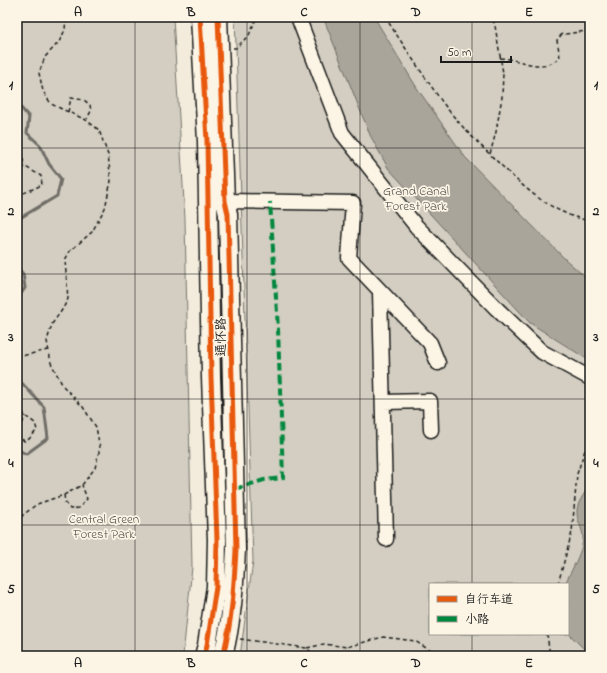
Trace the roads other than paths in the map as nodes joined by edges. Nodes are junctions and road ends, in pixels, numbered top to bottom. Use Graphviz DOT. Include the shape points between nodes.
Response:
graph roads {
  1 [pos="200,17"];
  2 [pos="218,17"];
  3 [pos="298,17"];
  4 [pos="226,201"];
  5 [pos="380,291"];
  6 [pos="438,363"];
  7 [pos="590,378"];
  8 [pos="383,402"];
  9 [pos="431,430"];
  10 [pos="386,539"];
  11 [pos="204,656"];
  12 [pos="223,656"];
  1 -- 11 [label="main road, 通怀路" via="207,141 217,540 216,587 208,645"];
  2 -- 4 [label="main road, 通怀路"];
  3 -- 7 [label="street" via="342,133 416,226 542,352"];
  4 -- 5 [label="street" via="353,203 348,258"];
  4 -- 12 [label="main road, 通怀路" via="236,541 233,597"];
  5 -- 6 [label="street" via="430,343"];
  5 -- 8 [label="street"];
  8 -- 9 [label="street" via="430,401"];
  8 -- 10 [label="street"];
}
